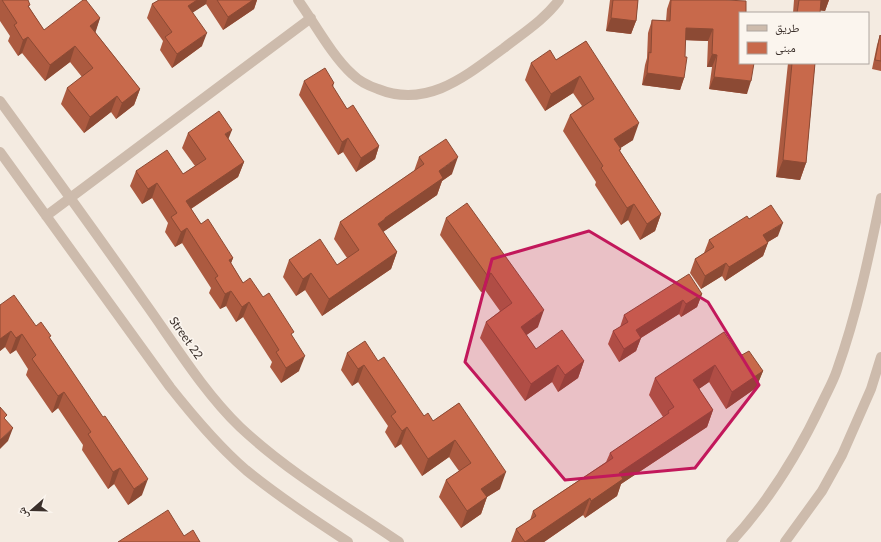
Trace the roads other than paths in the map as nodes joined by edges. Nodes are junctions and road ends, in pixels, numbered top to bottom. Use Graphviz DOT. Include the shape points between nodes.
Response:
graph roads {
  1 [pos="298,0"];
  2 [pos="559,0"];
  3 [pos="311,18"];
  4 [pos="0,101"];
  5 [pos="0,152"];
  6 [pos="70,197"];
  7 [pos="881,198"];
  8 [pos="46,216"];
  9 [pos="881,357"];
  10 [pos="348,542"];
  11 [pos="399,542"];
  12 [pos="731,542"];
  13 [pos="785,542"];
  1 -- 3 [label="street"];
  2 -- 3 [label="street" via="552,10 531,28 472,71 430,93 407,96 387,93 368,86 352,74 338,59"];
  3 -- 6 [label="street"];
  4 -- 6 [label="street, Street 22"];
  5 -- 8 [label="street"];
  6 -- 8 [label="street"];
  6 -- 11 [label="street, Street 22" via="193,372 239,426 271,454"];
  7 -- 12 [label="street" via="859,301 837,371 810,429 783,475 747,525"];
  8 -- 10 [label="street" via="193,416 219,444 258,478"];
  9 -- 13 [label="street" via="871,389 842,455 822,491"];
}
